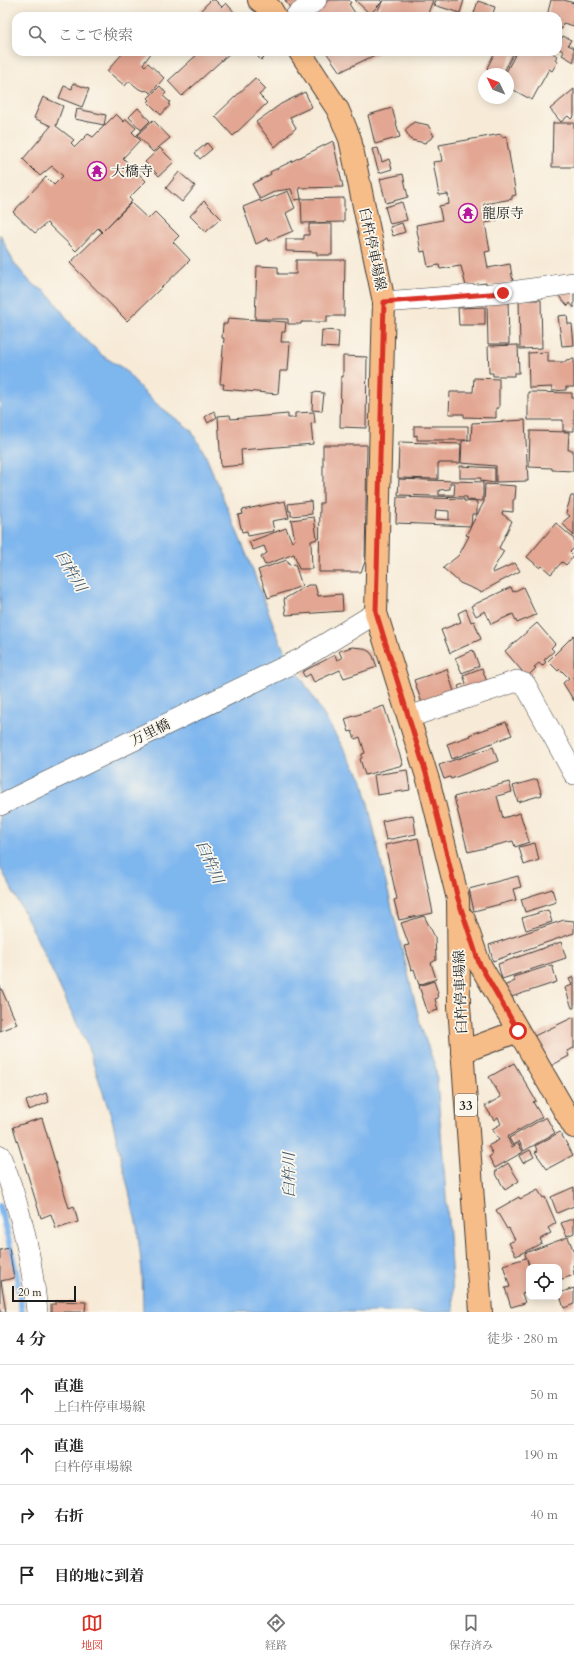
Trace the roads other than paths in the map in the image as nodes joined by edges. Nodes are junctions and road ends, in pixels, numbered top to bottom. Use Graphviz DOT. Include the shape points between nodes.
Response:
graph roads {
  1 [pos="258,0"];
  2 [pos="316,0"];
  3 [pos="272,12"];
  4 [pos="301,12"];
  5 [pos="303,56"];
  6 [pos="574,282"];
  7 [pos="384,302"];
  8 [pos="376,612"];
  9 [pos="408,717"];
  10 [pos="574,774"];
  11 [pos="0,805"];
  12 [pos="458,899"];
  13 [pos="518,1031"];
  14 [pos="462,1052"];
  15 [pos="574,1127"];
  16 [pos="0,1156"];
  17 [pos="37,1312"];
  18 [pos="481,1312"];
  1 -- 3 [label="main road"];
  2 -- 4 [label="street"];
  5 -- 7 [label="main road, 臼杵停車場線 / 33" via="338,110 350,139"];
  6 -- 7 [label="street" via="503,293"];
  7 -- 8 [label="main road, 臼杵停車場線 / 33"];
  8 -- 9 [label="main road, 臼杵停車場線 / 33"];
  8 -- 11 [label="street, 万里橋" via="301,659"];
  9 -- 10 [label="street" via="517,681 525,684"];
  9 -- 12 [label="main road, 臼杵停車場線 / 33" via="429,783"];
  12 -- 13 [label="main road" via="479,963"];
  12 -- 14 [label="main road, 臼杵停車場線 / 33"];
  13 -- 14 [label="main road"];
  13 -- 15 [label="main road"];
  14 -- 18 [label="main road, 臼杵停車場線 / 33"];
  16 -- 17 [label="street" via="22,1227 34,1281"];
}
